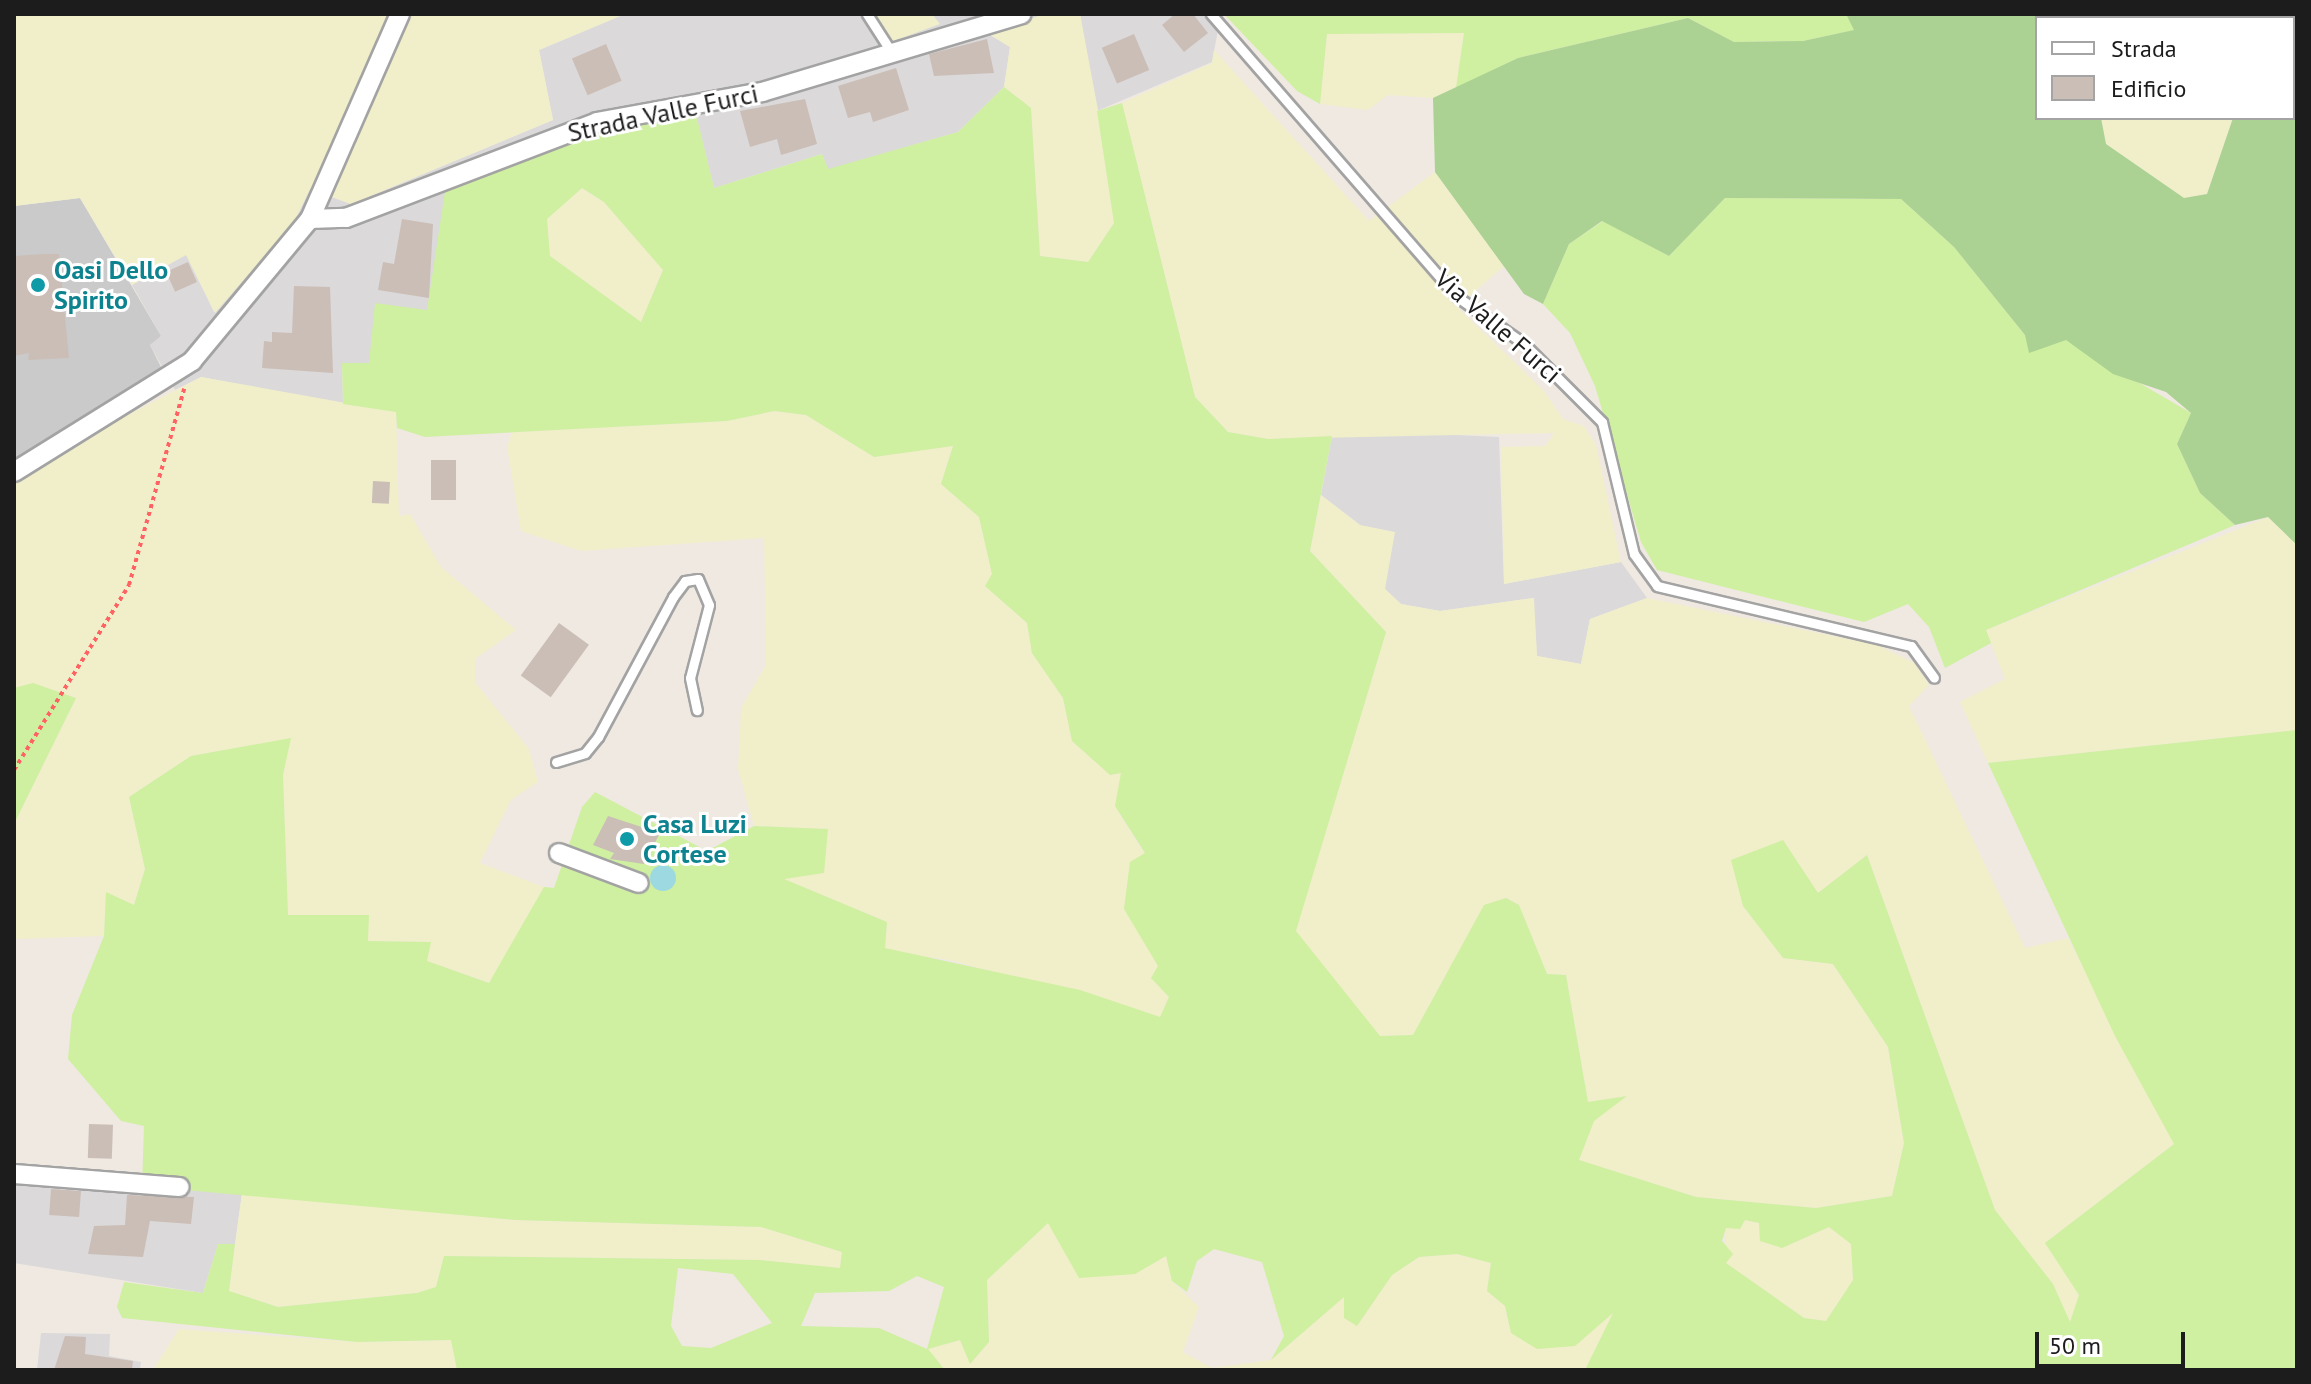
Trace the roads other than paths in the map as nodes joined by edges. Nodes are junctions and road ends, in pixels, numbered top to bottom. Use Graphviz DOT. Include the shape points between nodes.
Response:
graph roads {
  1 [pos="400,14"];
  2 [pos="867,14"];
  3 [pos="1022,14"];
  4 [pos="1211,14"];
  5 [pos="892,53"];
  6 [pos="310,219"];
  7 [pos="14,472"];
  8 [pos="1934,678"];
  9 [pos="697,710"];
  10 [pos="556,762"];
  11 [pos="559,853"];
  12 [pos="639,883"];
  13 [pos="14,1174"];
  14 [pos="179,1187"];
  1 -- 6 [label="street"];
  2 -- 5 [label="lane"];
  3 -- 5 [label="street, Strada Valle Furci"];
  4 -- 8 [label="lane, Via Valle Furci" via="1456,296 1523,343 1602,422 1634,554 1657,586 1911,646"];
  5 -- 6 [label="street, Strada Valle Furci" via="708,105 597,122 346,218"];
  6 -- 7 [label="street" via="192,361"];
  9 -- 10 [label="lane" via="690,678 709,605 698,579 685,581 673,597 598,737 585,753"];
  11 -- 12 [label="street"];
  13 -- 14 [label="street"];
}
